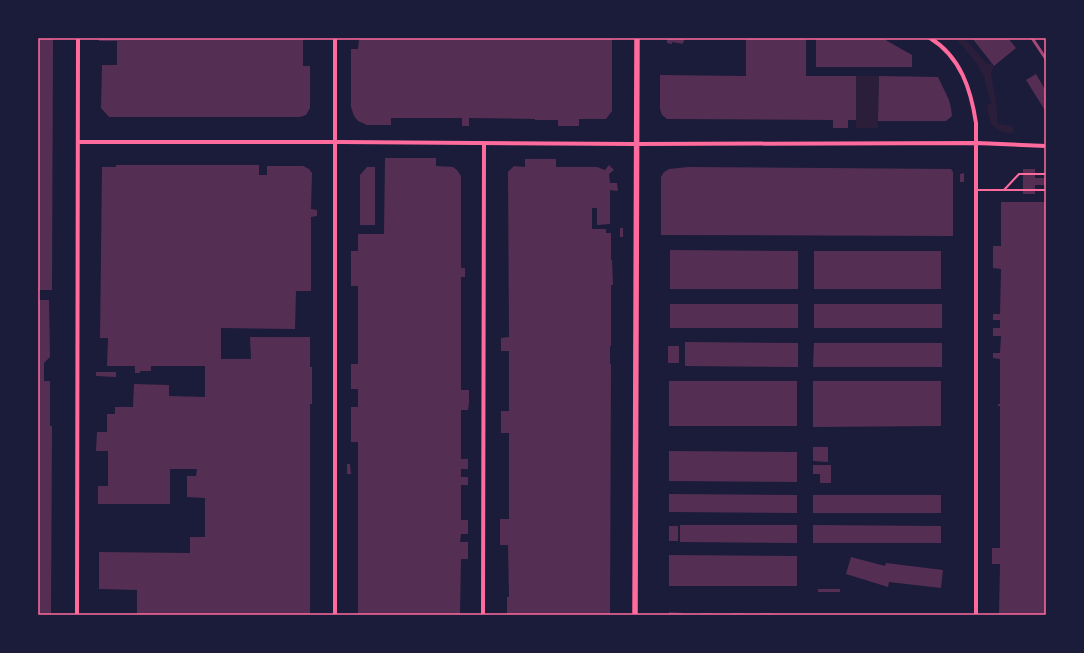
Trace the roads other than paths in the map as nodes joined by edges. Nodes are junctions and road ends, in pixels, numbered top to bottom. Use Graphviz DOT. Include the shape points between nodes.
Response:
graph roads {
  1 [pos="78,38"];
  2 [pos="335,38"];
  3 [pos="637,38"];
  4 [pos="930,38"];
  5 [pos="78,142"];
  6 [pos="335,142"];
  7 [pos="977,143"];
  8 [pos="484,144"];
  9 [pos="636,144"];
  10 [pos="1046,146"];
  11 [pos="1046,174"];
  12 [pos="977,190"];
  13 [pos="1004,190"];
  14 [pos="1046,190"];
  15 [pos="77,615"];
  16 [pos="335,615"];
  17 [pos="483,615"];
  18 [pos="635,615"];
  19 [pos="976,615"];
  1 -- 5 [label="street"];
  2 -- 6 [label="street"];
  3 -- 9 [label="street"];
  4 -- 7 [label="street" via="953,60 966,80 973,101"];
  5 -- 6 [label="street"];
  5 -- 15 [label="street"];
  6 -- 8 [label="street"];
  6 -- 16 [label="street"];
  7 -- 9 [label="street"];
  7 -- 10 [label="street"];
  7 -- 12 [label="street"];
  8 -- 9 [label="street"];
  8 -- 17 [label="street"];
  9 -- 18 [label="street"];
  11 -- 13 [label="lane" via="1019,174"];
  12 -- 13 [label="lane"];
  12 -- 19 [label="street"];
  13 -- 14 [label="lane"];
}
